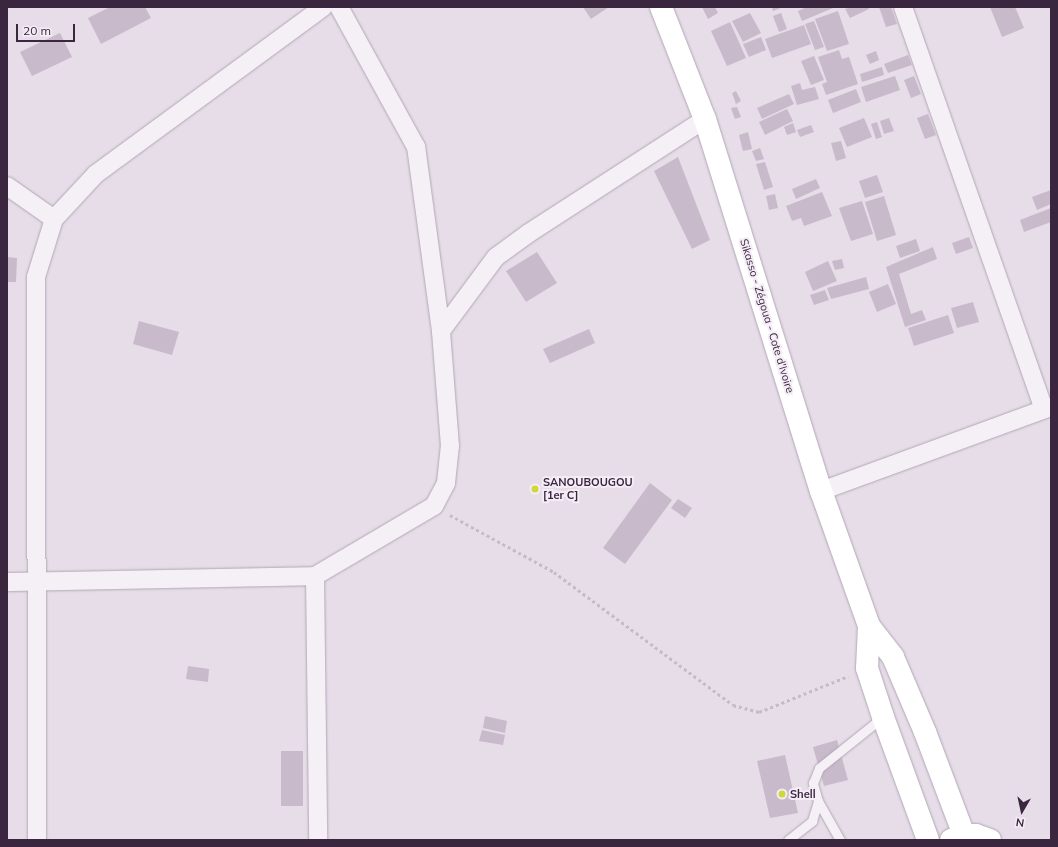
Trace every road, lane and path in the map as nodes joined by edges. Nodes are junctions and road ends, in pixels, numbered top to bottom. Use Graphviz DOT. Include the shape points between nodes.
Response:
graph roads {
  1 [pos="323,7"];
  2 [pos="339,7"];
  3 [pos="661,7"];
  4 [pos="903,7"];
  5 [pos="705,118"];
  6 [pos="7,186"];
  7 [pos="54,219"];
  8 [pos="441,331"];
  9 [pos="1047,408"];
  10 [pos="821,491"];
  11 [pos="434,506"];
  12 [pos="315,576"];
  13 [pos="7,582"];
  14 [pos="35,582"];
  15 [pos="869,626"];
  16 [pos="867,668"];
  17 [pos="883,717"];
  18 [pos="818,801"];
  19 [pos="957,838"];
  20 [pos="37,840"];
  21 [pos="318,840"];
  22 [pos="788,840"];
  23 [pos="840,840"];
  24 [pos="928,840"];
  25 [pos="990,840"];
  1 -- 7 [label="street" via="96,174"];
  2 -- 8 [label="street" via="416,147"];
  3 -- 5 [label="highway, Sikasso - Zégoua - Cote d'Ivoire"];
  4 -- 9 [label="street"];
  5 -- 8 [label="street" via="529,233 496,258"];
  5 -- 10 [label="highway, Sikasso - Zégoua - Cote d'Ivoire"];
  6 -- 7 [label="street"];
  7 -- 14 [label="street" via="36,277"];
  8 -- 11 [label="street" via="450,446 446,483"];
  9 -- 10 [label="street"];
  10 -- 15 [label="highway, Sikasso - Zégoua - Cote d'Ivoire"];
  11 -- 12 [label="street"];
  11 -- 16 [label="path" via="554,572 733,705 759,712"];
  12 -- 14 [label="street"];
  12 -- 21 [label="street"];
  13 -- 14 [label="street"];
  14 -- 20 [label="street"];
  15 -- 16 [label="highway"];
  15 -- 19 [label="highway" via="893,657 925,732"];
  16 -- 17 [label="highway"];
  17 -- 18 [label="lane" via="819,768 814,783"];
  17 -- 24 [label="highway"];
  18 -- 22 [label="lane" via="812,821"];
  18 -- 23 [label="lane"];
  19 -- 25 [label="highway" via="976,835"];
}
